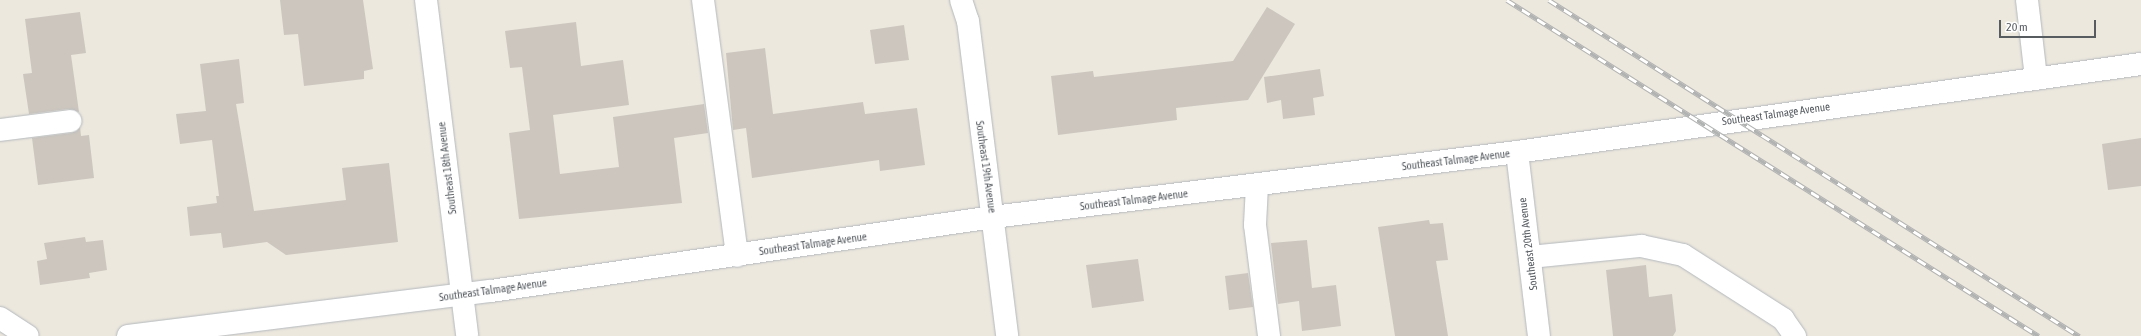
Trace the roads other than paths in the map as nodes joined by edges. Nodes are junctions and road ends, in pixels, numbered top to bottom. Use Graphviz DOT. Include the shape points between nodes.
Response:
graph roads {
  1 [pos="426,0"];
  2 [pos="703,0"];
  3 [pos="961,0"];
  4 [pos="2027,0"];
  5 [pos="2141,64"];
  6 [pos="2036,78"];
  7 [pos="70,121"];
  8 [pos="0,130"];
  9 [pos="1517,152"];
  10 [pos="1257,186"];
  11 [pos="993,217"];
  12 [pos="736,256"];
  13 [pos="1530,257"];
  14 [pos="461,294"];
  15 [pos="128,336"];
  16 [pos="467,336"];
  17 [pos="1007,336"];
  18 [pos="1269,336"];
  19 [pos="1539,336"];
  20 [pos="1795,336"];
  1 -- 14 [label="street, Southeast 18th Avenue"];
  2 -- 12 [label="street"];
  3 -- 11 [label="street, Southeast 19th Avenue" via="968,21"];
  4 -- 6 [label="street"];
  5 -- 6 [label="street, Southeast Talmage Avenue"];
  6 -- 9 [label="street, Southeast Talmage Avenue"];
  7 -- 8 [label="street"];
  9 -- 10 [label="street, Southeast Talmage Avenue"];
  9 -- 13 [label="street, Southeast 20th Avenue"];
  10 -- 11 [label="street, Southeast Talmage Avenue"];
  10 -- 18 [label="street" via="1256,225"];
  11 -- 12 [label="street, Southeast Talmage Avenue"];
  11 -- 17 [label="street, Southeast 19th Avenue"];
  12 -- 14 [label="street, Southeast Talmage Avenue"];
  13 -- 19 [label="street, Southeast 20th Avenue"];
  13 -- 20 [label="street" via="1642,246 1683,255 1783,319"];
  14 -- 15 [label="street, Southeast Talmage Avenue"];
  14 -- 16 [label="street, Southeast 18th Avenue"];
}
